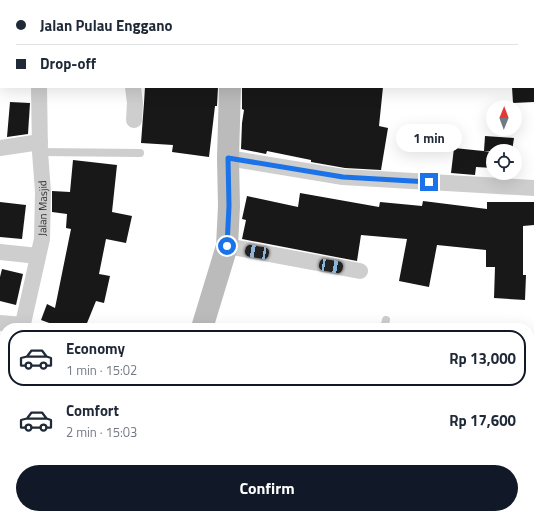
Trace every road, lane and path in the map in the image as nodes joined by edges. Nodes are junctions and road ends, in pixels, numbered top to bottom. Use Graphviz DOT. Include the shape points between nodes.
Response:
graph roads {
  1 [pos="39,88"];
  2 [pos="133,88"];
  3 [pos="230,88"];
  4 [pos="134,120"];
  5 [pos="40,147"];
  6 [pos="0,148"];
  7 [pos="140,153"];
  8 [pos="228,158"];
  9 [pos="534,188"];
  10 [pos="227,246"];
  11 [pos="0,252"];
  12 [pos="38,256"];
  13 [pos="360,271"];
  14 [pos="23,323"];
  15 [pos="204,323"];
  1 -- 5 [label="street, Jalan Masjid"];
  2 -- 4 [label="street"];
  3 -- 8 [label="street"];
  5 -- 6 [label="street"];
  5 -- 7 [label="lane"];
  5 -- 12 [label="street, Jalan Masjid" via="43,223"];
  8 -- 9 [label="street" via="343,177"];
  8 -- 10 [label="street"];
  10 -- 13 [label="street"];
  10 -- 15 [label="street"];
  11 -- 12 [label="street"];
  12 -- 14 [label="street, Jalan Masjid"];
}
